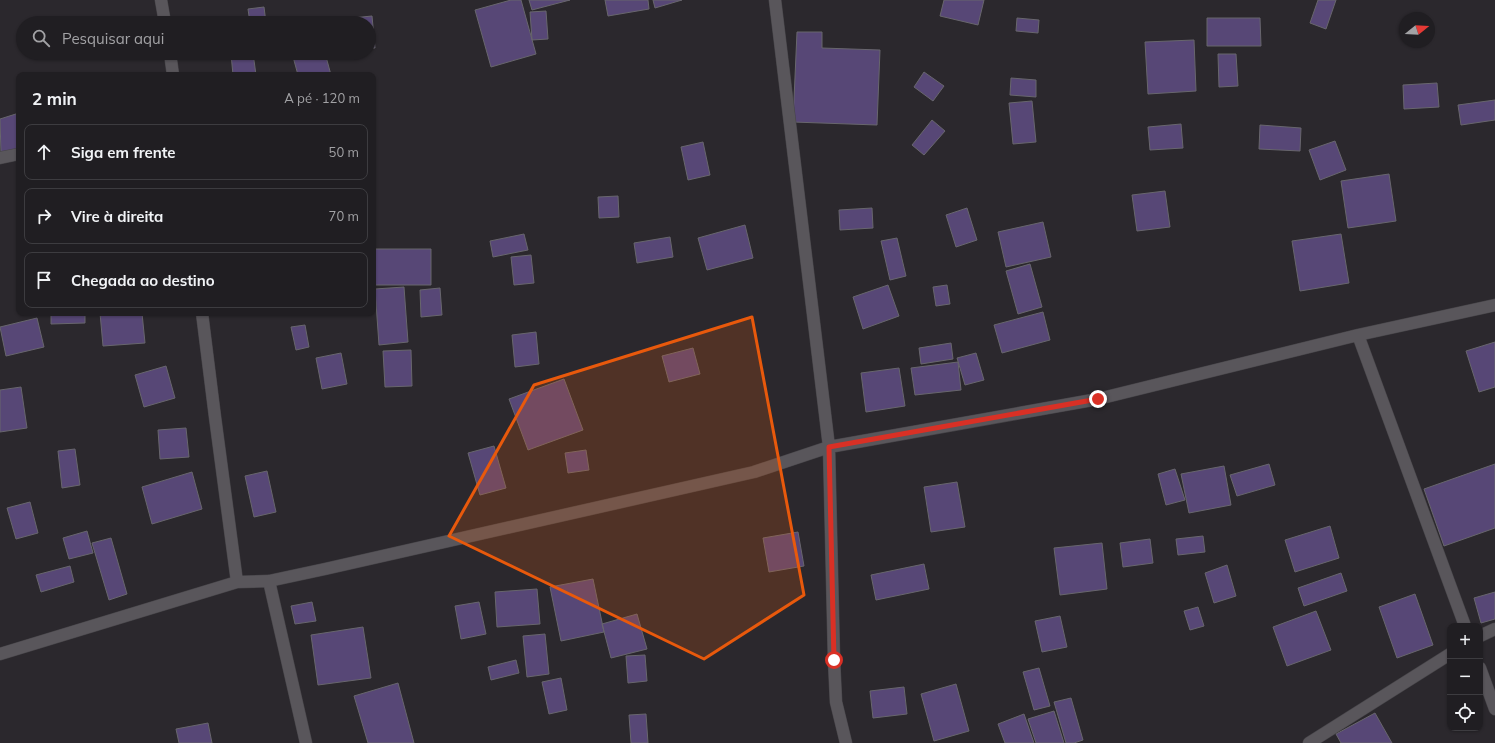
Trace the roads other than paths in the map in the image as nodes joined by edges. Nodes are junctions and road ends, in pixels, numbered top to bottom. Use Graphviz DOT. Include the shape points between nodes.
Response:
graph roads {
  1 [pos="161,0"];
  2 [pos="775,0"];
  3 [pos="164,16"];
  4 [pos="171,60"];
  5 [pos="173,72"];
  6 [pos="16,155"];
  7 [pos="0,158"];
  8 [pos="1495,305"];
  9 [pos="202,316"];
  10 [pos="1358,335"];
  11 [pos="829,447"];
  12 [pos="269,581"];
  13 [pos="237,582"];
  14 [pos="1464,623"];
  15 [pos="1495,629"];
  16 [pos="1483,635"];
  17 [pos="0,654"];
  18 [pos="1447,656"];
  19 [pos="1483,676"];
  20 [pos="1495,709"];
  21 [pos="1313,742"];
  22 [pos="306,743"];
  23 [pos="846,743"];
  1 -- 3 [label="street"];
  2 -- 11 [label="street"];
  4 -- 5 [label="street"];
  6 -- 7 [label="street"];
  8 -- 10 [label="street"];
  9 -- 13 [label="street"];
  10 -- 11 [label="street" via="1098,399"];
  10 -- 14 [label="street"];
  11 -- 12 [label="street" via="754,472"];
  11 -- 23 [label="street" via="836,702"];
  12 -- 13 [label="street"];
  12 -- 22 [label="street"];
  13 -- 17 [label="street"];
  15 -- 16 [label="street"];
  18 -- 21 [label="street"];
  19 -- 20 [label="street"];
}
